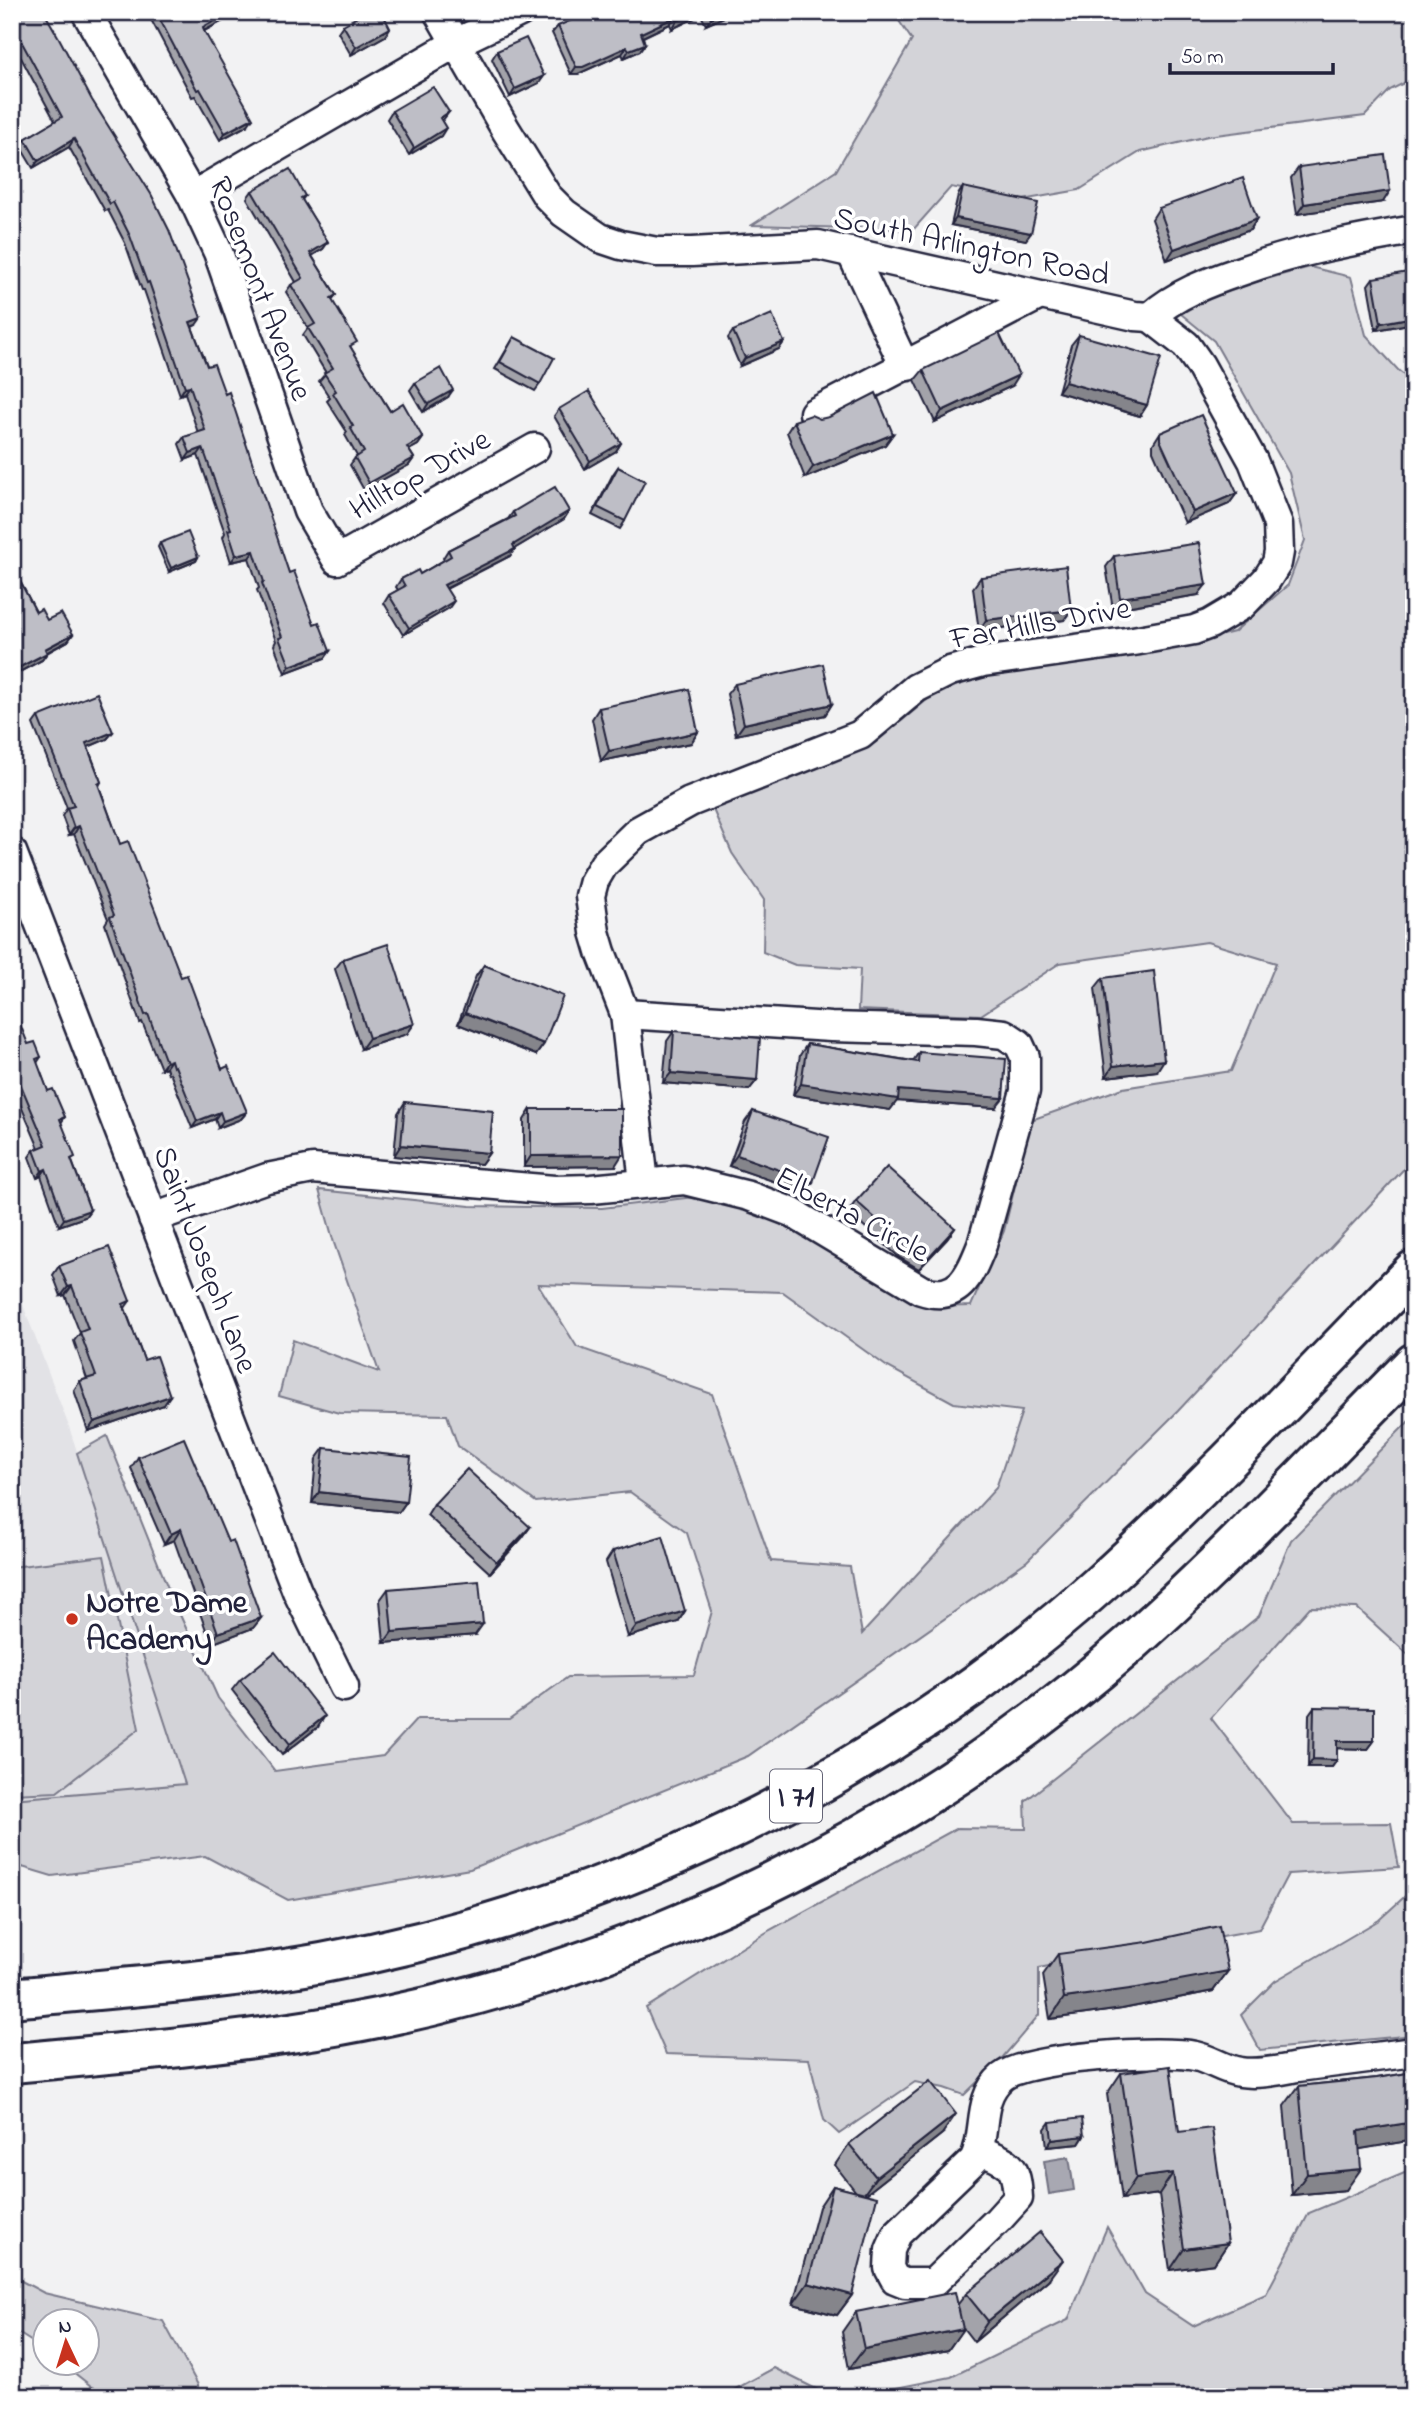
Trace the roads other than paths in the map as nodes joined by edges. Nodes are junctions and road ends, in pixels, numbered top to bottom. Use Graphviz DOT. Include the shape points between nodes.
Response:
graph roads {
  1 [pos="86,12"];
  2 [pos="438,12"];
  3 [pos="520,12"];
  4 [pos="456,43"];
  5 [pos="192,196"];
  6 [pos="1414,230"];
  7 [pos="851,252"];
  8 [pos="1038,296"];
  9 [pos="1150,317"];
  10 [pos="908,366"];
  11 [pos="814,413"];
  12 [pos="535,448"];
  13 [pos="337,560"];
  14 [pos="12,852"];
  15 [pos="625,1014"];
  16 [pos="644,1183"];
  17 [pos="153,1218"];
  18 [pos="1414,1270"];
  19 [pos="1414,1363"];
  20 [pos="345,1687"];
  21 [pos="12,1998"];
  22 [pos="1414,2052"];
  23 [pos="12,2063"];
  24 [pos="979,2150"];
  1 -- 5 [label="street, Rosemont Avenue"];
  2 -- 4 [label="street, South Arlington Road"];
  3 -- 4 [label="street"];
  4 -- 5 [label="street"];
  4 -- 7 [label="street, South Arlington Road" via="547,196 600,238 656,252 818,245"];
  5 -- 13 [label="street, Rosemont Avenue" via="218,252 308,511"];
  6 -- 9 [label="street" via="1279,258 1205,283"];
  7 -- 8 [label="street, South Arlington Road"];
  7 -- 10 [label="street"];
  8 -- 9 [label="street, South Arlington Road"];
  8 -- 10 [label="street"];
  9 -- 15 [label="street, Far Hills Drive" via="1186,345 1253,461 1278,524 1279,552 1267,579 1242,605 1194,630 950,671 916,688 860,735 690,802 638,831 604,863 590,896 595,932"];
  10 -- 11 [label="street"];
  12 -- 13 [label="street, Hilltop Drive"];
  14 -- 17 [label="street, Saint Joseph Lane"];
  15 -- 16 [label="street, Far Hills Drive"];
  15 -- 16 [label="street, Elberta Circle" via="1004,1034 1018,1044 1025,1057 1025,1091 982,1245 973,1268 954,1290 933,1294 921,1290 791,1212 749,1196 684,1180"];
  16 -- 17 [label="street, Elberta Circle" via="554,1190 313,1169 267,1178"];
  17 -- 20 [label="street, Saint Joseph Lane" via="297,1591"];
  18 -- 21 [label="highway, I 71" via="1100,1584 1020,1650 909,1730 833,1777 732,1830 552,1904 403,1946 246,1975"];
  19 -- 23 [label="highway, I 71" via="1138,1636 1019,1732 859,1836 751,1891 586,1960 462,1998 338,2025 230,2041"];
  22 -- 24 [label="street" via="1271,2071 1239,2072 1196,2056 1170,2053 1069,2059 1013,2070 1000,2079 987,2099"];
  24 -- 24 [label="street" via="897,2234 889,2267 895,2279 933,2283 1018,2198 1017,2176 1009,2165"];
}
